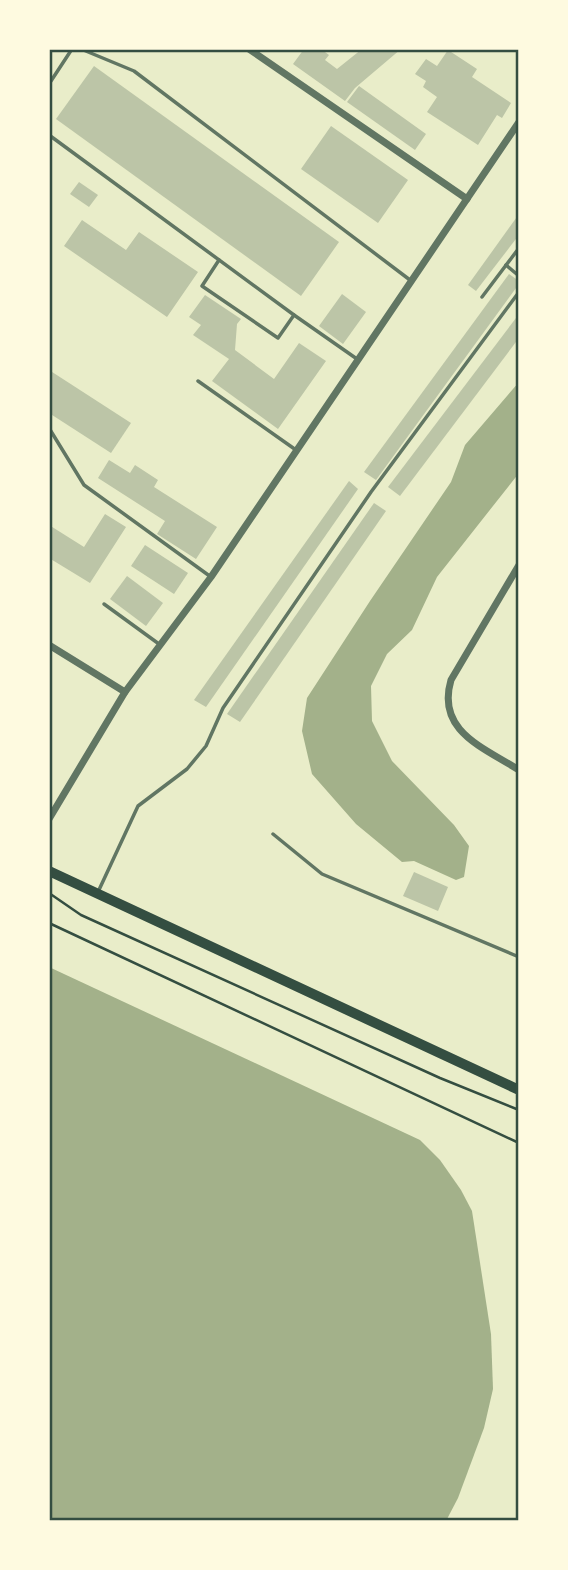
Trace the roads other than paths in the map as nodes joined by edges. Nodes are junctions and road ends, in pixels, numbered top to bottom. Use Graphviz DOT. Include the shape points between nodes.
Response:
graph roads {
  1 [pos="72,49"];
  2 [pos="81,49"];
  3 [pos="249,49"];
  4 [pos="49,84"];
  5 [pos="519,122"];
  6 [pos="49,135"];
  7 [pos="467,198"];
  8 [pos="519,248"];
  9 [pos="219,260"];
  10 [pos="506,265"];
  11 [pos="519,276"];
  12 [pos="410,280"];
  13 [pos="519,292"];
  14 [pos="482,298"];
  15 [pos="294,315"];
  16 [pos="357,359"];
  17 [pos="198,381"];
  18 [pos="49,428"];
  19 [pos="296,450"];
  20 [pos="519,565"];
  21 [pos="211,577"];
  22 [pos="104,604"];
  23 [pos="159,644"];
  24 [pos="49,645"];
  25 [pos="125,692"];
  26 [pos="519,770"];
  27 [pos="49,819"];
  28 [pos="273,834"];
  29 [pos="49,872"];
  30 [pos="97,893"];
  31 [pos="519,957"];
  32 [pos="519,1090"];
  1 -- 4 [label="lane"];
  2 -- 12 [label="lane" via="134,71"];
  3 -- 7 [label="street"];
  5 -- 7 [label="street"];
  6 -- 9 [label="lane"];
  7 -- 12 [label="street"];
  8 -- 10 [label="lane"];
  9 -- 15 [label="lane"];
  9 -- 15 [label="lane" via="202,286 278,338"];
  10 -- 11 [label="lane"];
  10 -- 14 [label="lane"];
  12 -- 16 [label="street"];
  13 -- 30 [label="lane" via="371,492 223,708 205,746 187,769 138,806"];
  15 -- 16 [label="lane"];
  16 -- 19 [label="street"];
  17 -- 19 [label="lane"];
  18 -- 21 [label="lane" via="84,485"];
  19 -- 21 [label="street"];
  20 -- 26 [label="street" via="446,695 455,725"];
  21 -- 23 [label="street"];
  22 -- 23 [label="lane"];
  23 -- 25 [label="street"];
  24 -- 25 [label="street"];
  25 -- 27 [label="street"];
  28 -- 31 [label="lane" via="322,874"];
  29 -- 30 [label="main road"];
  30 -- 32 [label="main road"];
}
